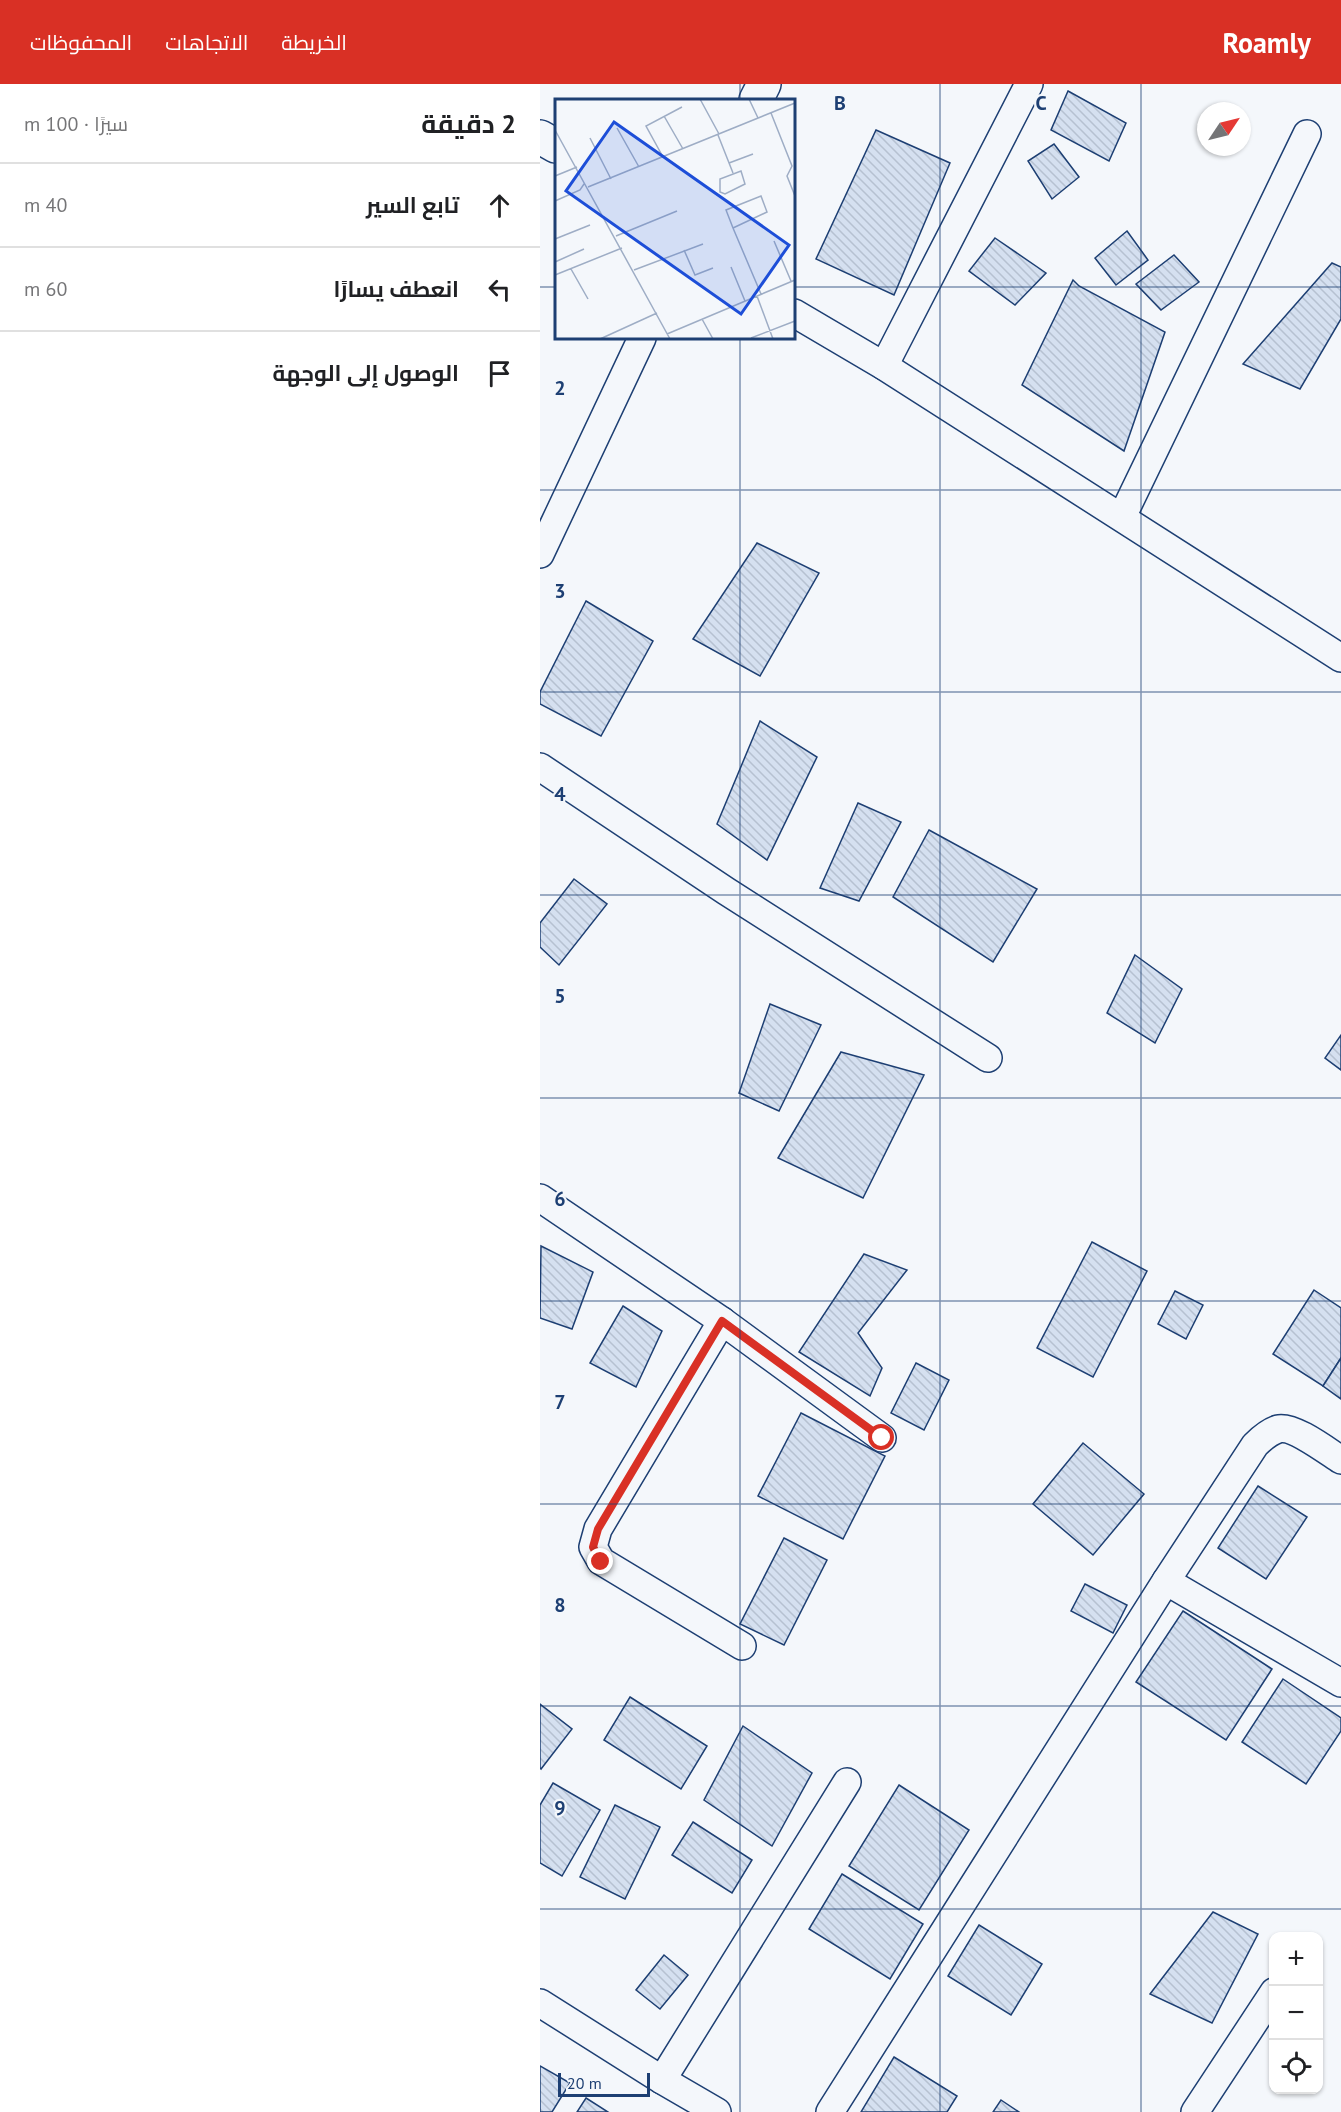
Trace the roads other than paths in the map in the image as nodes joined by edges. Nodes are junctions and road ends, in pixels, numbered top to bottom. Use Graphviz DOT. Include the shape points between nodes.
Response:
graph roads {
  1 [pos="764,84"];
  2 [pos="1029,84"];
  3 [pos="756,99"];
  4 [pos="1307,134"];
  5 [pos="540,137"];
  6 [pos="555,145"];
  7 [pos="795,314"];
  8 [pos="642,339"];
  9 [pos="884,366"];
  10 [pos="1122,517"];
  11 [pos="540,554"];
  12 [pos="1339,652"];
  13 [pos="540,767"];
  14 [pos="988,1058"];
  15 [pos="540,1198"];
  16 [pos="722,1321"];
  17 [pos="882,1438"];
  18 [pos="1341,1460"];
  19 [pos="1166,1581"];
  20 [pos="742,1646"];
  21 [pos="1341,1683"];
  22 [pos="847,1782"];
  23 [pos="1269,2000"];
  24 [pos="540,2002"];
  25 [pos="662,2080"];
  26 [pos="717,2112"];
  27 [pos="831,2112"];
  28 [pos="1195,2112"];
  1 -- 3 [label="street"];
  2 -- 9 [label="street"];
  4 -- 10 [label="street"];
  5 -- 6 [label="street"];
  7 -- 9 [label="street"];
  8 -- 11 [label="street"];
  9 -- 10 [label="street"];
  10 -- 12 [label="street"];
  13 -- 14 [label="street"];
  15 -- 16 [label="street"];
  16 -- 17 [label="street"];
  16 -- 20 [label="street" via="598,1529 593,1547 601,1562"];
  18 -- 19 [label="street" via="1291,1429 1280,1428 1265,1435"];
  19 -- 21 [label="street"];
  19 -- 27 [label="street"];
  22 -- 25 [label="street"];
  23 -- 28 [label="street"];
  24 -- 25 [label="street"];
  25 -- 26 [label="street"];
}
